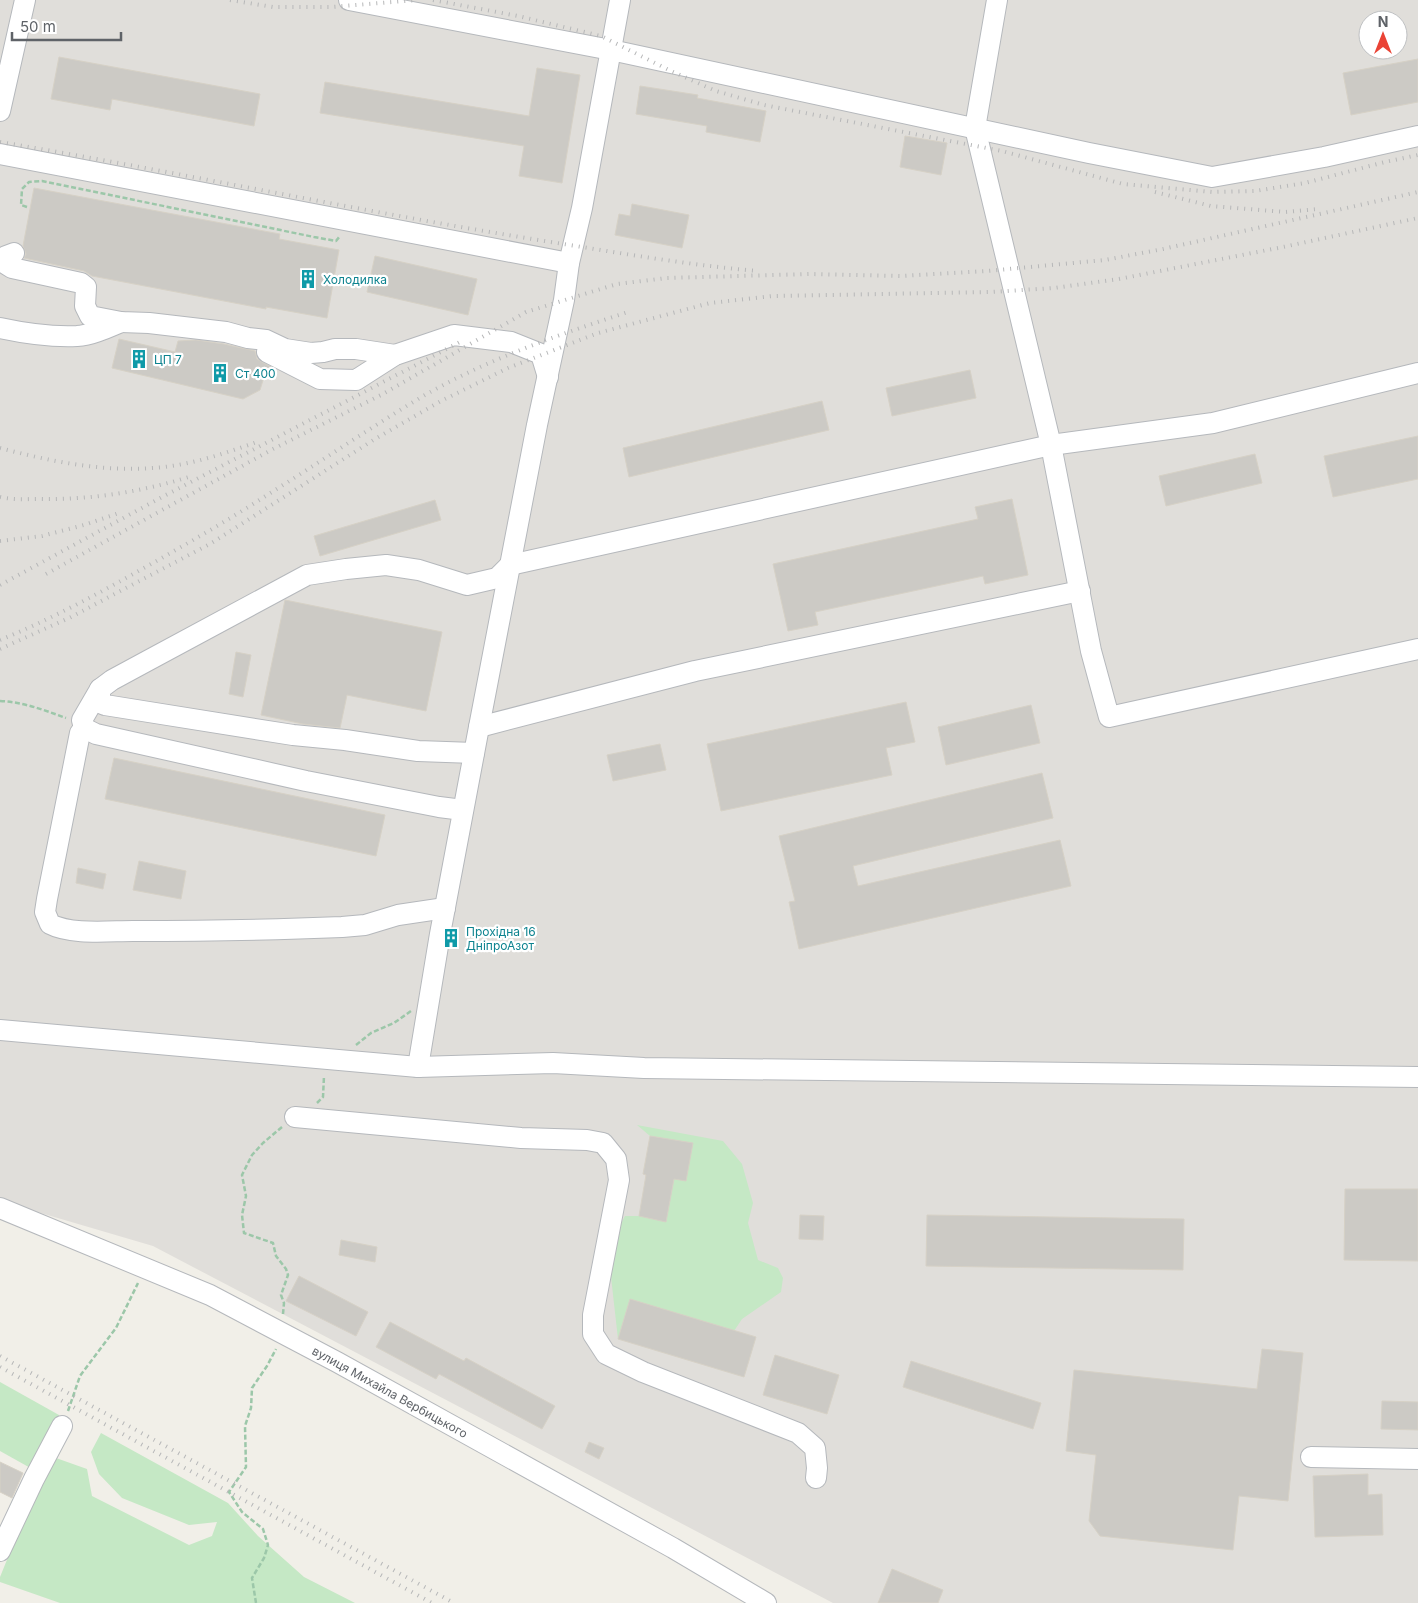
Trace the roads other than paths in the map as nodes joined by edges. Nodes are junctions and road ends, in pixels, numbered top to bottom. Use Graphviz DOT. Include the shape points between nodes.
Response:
graph roads {
  1 [pos="25,0"];
  2 [pos="349,0"];
  3 [pos="620,0"];
  4 [pos="997,0"];
  5 [pos="611,50"];
  6 [pos="0,111"];
  7 [pos="975,128"];
  8 [pos="1418,136"];
  9 [pos="0,154"];
  10 [pos="14,253"];
  11 [pos="569,263"];
  12 [pos="121,322"];
  13 [pos="0,328"];
  14 [pos="233,334"];
  15 [pos="395,355"];
  16 [pos="1418,373"];
  17 [pos="548,377"];
  18 [pos="1051,445"];
  19 [pos="510,565"];
  20 [pos="1080,591"];
  21 [pos="1418,649"];
  22 [pos="100,689"];
  23 [pos="83,724"];
  24 [pos="479,727"];
  25 [pos="474,753"];
  26 [pos="463,810"];
  27 [pos="445,908"];
  28 [pos="0,1030"];
  29 [pos="418,1067"];
  30 [pos="1418,1077"];
  31 [pos="295,1117"];
  32 [pos="0,1208"];
  33 [pos="62,1426"];
  34 [pos="1312,1457"];
  35 [pos="1418,1458"];
  36 [pos="816,1478"];
  37 [pos="0,1551"];
  38 [pos="766,1603"];
  1 -- 6 [label="street"];
  2 -- 5 [label="street"];
  3 -- 5 [label="street"];
  4 -- 7 [label="street"];
  5 -- 7 [label="street"];
  5 -- 11 [label="street"];
  7 -- 8 [label="street" via="1212,177"];
  7 -- 18 [label="street"];
  9 -- 11 [label="street"];
  10 -- 12 [label="street" via="6,256 4,263 12,268 81,283 86,287 85,306 90,316"];
  11 -- 17 [label="street"];
  12 -- 13 [label="street" via="78,336"];
  12 -- 14 [label="street"];
  14 -- 15 [label="street" via="311,353 356,349"];
  14 -- 15 [label="street" via="320,379 356,380"];
  15 -- 17 [label="street" via="454,335 511,342 541,354"];
  16 -- 18 [label="street" via="1213,423"];
  17 -- 19 [label="street"];
  18 -- 19 [label="street"];
  18 -- 20 [label="street"];
  19 -- 22 [label="street" via="497,578 466,585 419,570 386,565 307,575"];
  19 -- 24 [label="street"];
  20 -- 21 [label="street" via="1109,717"];
  20 -- 24 [label="street" via="695,671"];
  22 -- 23 [label="street"];
  22 -- 25 [label="street" via="100,703 105,705 293,735 418,751"];
  23 -- 26 [label="street" via="96,734 235,766 439,808"];
  23 -- 27 [label="street" via="47,899 45,912 50,924 58,928 90,931 342,927"];
  24 -- 25 [label="street"];
  25 -- 26 [label="street"];
  26 -- 27 [label="street"];
  27 -- 29 [label="street"];
  28 -- 29 [label="street"];
  29 -- 30 [label="street" via="553,1064 644,1068"];
  31 -- 36 [label="street" via="603,1143 616,1159 619,1180 593,1315 593,1334 606,1354 643,1372 798,1433 815,1448"];
  32 -- 38 [label="street, вулиця Михайла Вербицького" via="210,1295 672,1548"];
  33 -- 37 [label="street"];
  34 -- 35 [label="street"];
}
